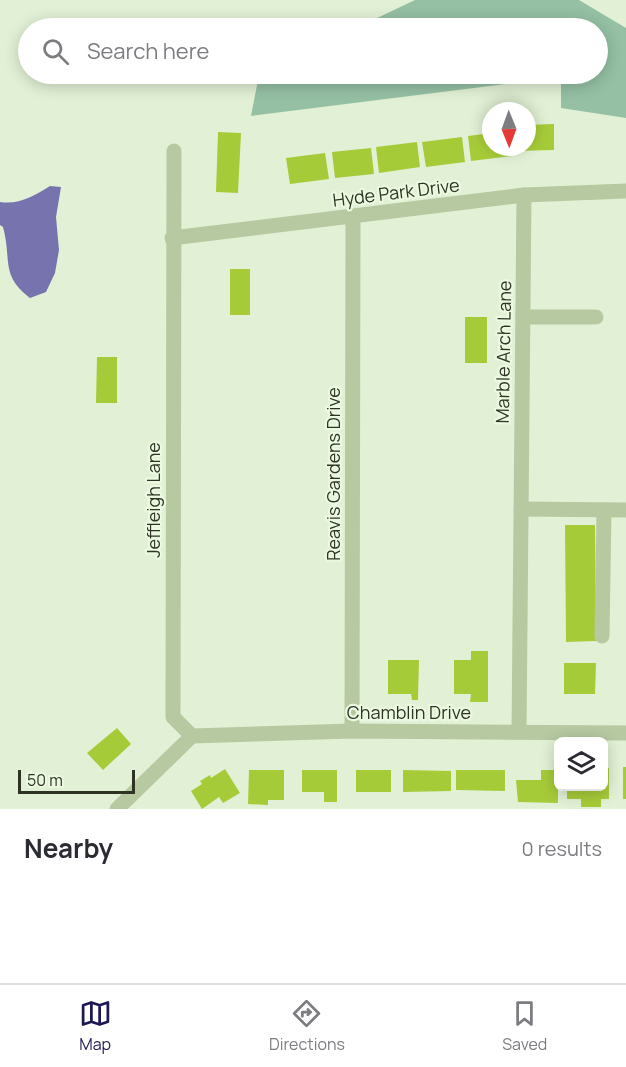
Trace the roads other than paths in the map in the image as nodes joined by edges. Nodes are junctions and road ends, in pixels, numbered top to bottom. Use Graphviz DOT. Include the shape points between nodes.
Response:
graph roads {
  1 [pos="174,151"];
  2 [pos="626,191"];
  3 [pos="524,195"];
  4 [pos="353,218"];
  5 [pos="172,238"];
  6 [pos="523,317"];
  7 [pos="596,317"];
  8 [pos="521,509"];
  9 [pos="604,510"];
  10 [pos="626,510"];
  11 [pos="602,636"];
  12 [pos="352,731"];
  13 [pos="519,732"];
  14 [pos="626,733"];
  15 [pos="192,736"];
  16 [pos="117,809"];
  1 -- 5 [label="street, Jeffleigh Lane"];
  2 -- 3 [label="street, Hyde Park Drive"];
  3 -- 4 [label="street, Hyde Park Drive"];
  3 -- 6 [label="street, Marble Arch Lane"];
  4 -- 5 [label="street, Hyde Park Drive"];
  4 -- 12 [label="street, Reavis Gardens Drive"];
  5 -- 15 [label="street, Jeffleigh Lane" via="173,717"];
  6 -- 7 [label="street"];
  6 -- 8 [label="street, Marble Arch Lane"];
  8 -- 9 [label="street"];
  8 -- 13 [label="street, Marble Arch Lane"];
  9 -- 10 [label="street"];
  9 -- 11 [label="street"];
  12 -- 13 [label="street, Chamblin Drive"];
  12 -- 15 [label="street, Chamblin Drive"];
  13 -- 14 [label="street, Chamblin Drive"];
  15 -- 16 [label="street"];
}
